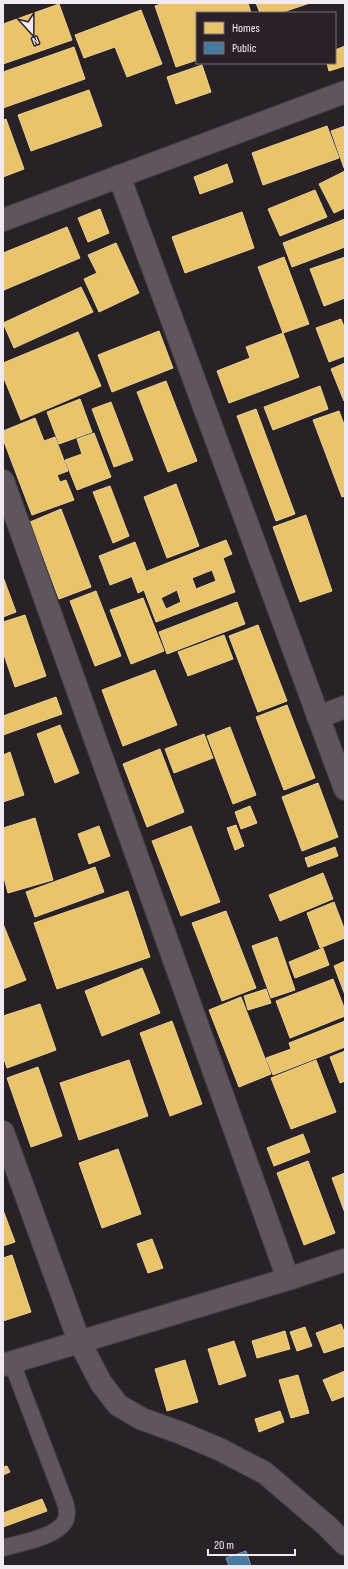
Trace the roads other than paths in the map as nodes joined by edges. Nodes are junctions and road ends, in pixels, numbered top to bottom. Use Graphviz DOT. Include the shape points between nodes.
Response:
graph roads {
  1 [pos="345,92"];
  2 [pos="119,176"];
  3 [pos="3,220"];
  4 [pos="3,482"];
  5 [pos="345,707"];
  6 [pos="318,717"];
  7 [pos="345,789"];
  8 [pos="3,1132"];
  9 [pos="345,1260"];
  10 [pos="288,1279"];
  11 [pos="79,1341"];
  12 [pos="8,1364"];
  13 [pos="345,1544"];
  14 [pos="3,1548"];
  1 -- 2 [label="street"];
  2 -- 3 [label="street"];
  2 -- 6 [label="street"];
  4 -- 10 [label="street"];
  5 -- 6 [label="street"];
  6 -- 7 [label="street"];
  8 -- 11 [label="street"];
  9 -- 10 [label="street"];
  10 -- 11 [label="street"];
  11 -- 12 [label="street"];
  11 -- 13 [label="street" via="102,1383 118,1405 142,1420 219,1449 265,1473"];
  12 -- 14 [label="lane" via="66,1505 67,1514 59,1529"];
}
